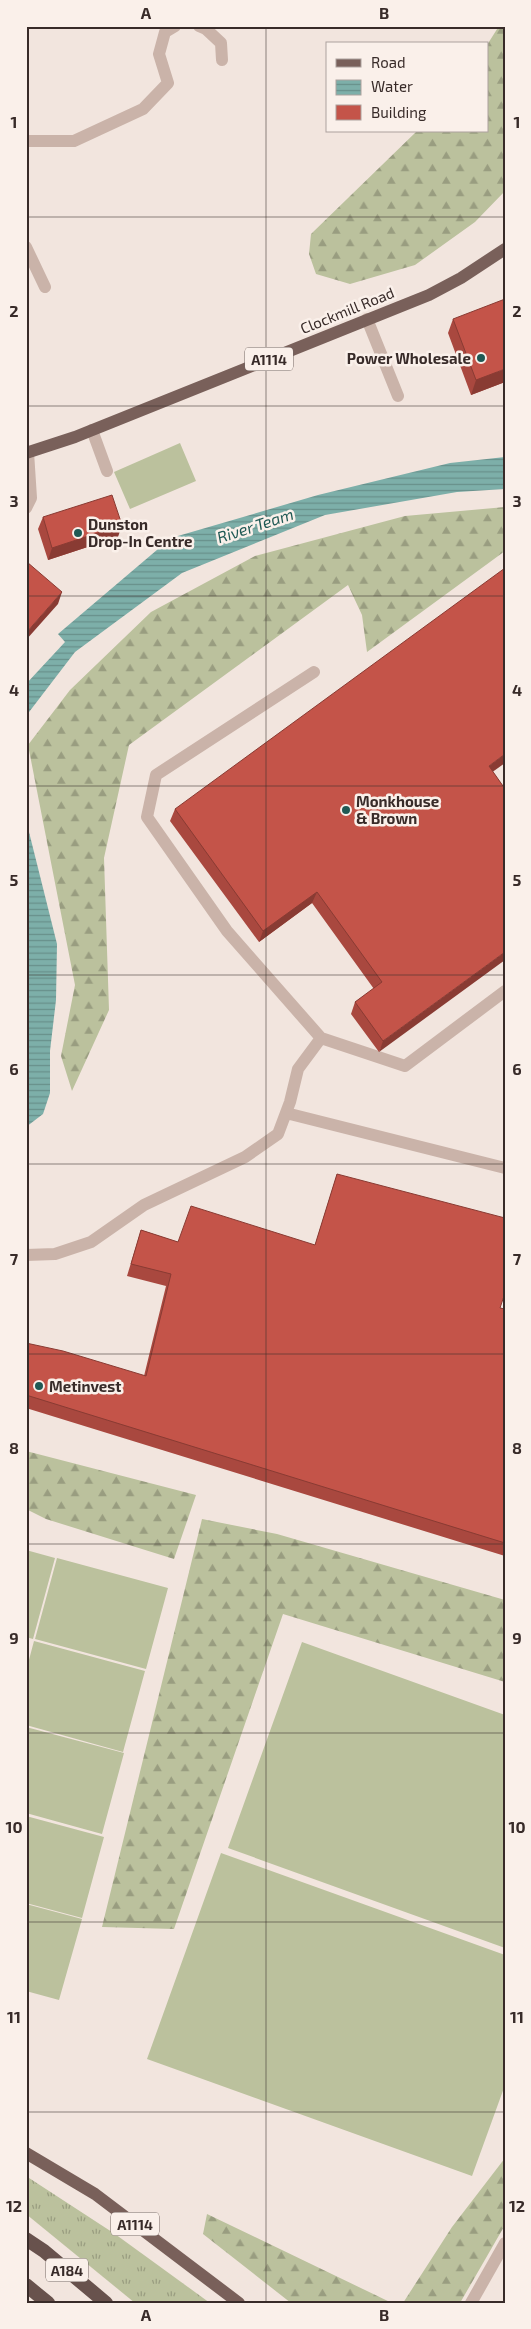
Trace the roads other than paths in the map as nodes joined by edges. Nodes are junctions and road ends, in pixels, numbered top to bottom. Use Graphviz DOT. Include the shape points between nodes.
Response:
graph roads {
  1 [pos="175,26"];
  2 [pos="199,26"];
  3 [pos="222,60"];
  4 [pos="26,141"];
  5 [pos="26,247"];
  6 [pos="505,249"];
  7 [pos="45,286"];
  8 [pos="367,320"];
  9 [pos="398,396"];
  10 [pos="92,430"];
  11 [pos="27,452"];
  12 [pos="107,471"];
  13 [pos="26,508"];
  14 [pos="314,672"];
  15 [pos="505,991"];
  16 [pos="321,1038"];
  17 [pos="286,1113"];
  18 [pos="505,1168"];
  19 [pos="26,1255"];
  20 [pos="26,2154"];
  21 [pos="26,2239"];
  22 [pos="505,2243"];
  23 [pos="26,2284"];
  24 [pos="48,2303"];
  25 [pos="106,2303"];
  26 [pos="239,2303"];
  27 [pos="471,2303"];
  1 -- 4 [label="street" via="165,32 159,54 168,83 143,110 74,141"];
  2 -- 3 [label="street" via="222,44"];
  5 -- 7 [label="street"];
  6 -- 8 [label="main road, Clockmill Road / A1114" via="429,295"];
  8 -- 9 [label="street"];
  8 -- 10 [label="main road, Clockmill Road / A1114"];
  10 -- 11 [label="main road, Clockmill Road / A1114"];
  10 -- 12 [label="street"];
  11 -- 13 [label="street" via="31,498"];
  14 -- 16 [label="street" via="156,775 147,817 227,931"];
  15 -- 16 [label="street" via="405,1066"];
  16 -- 17 [label="street" via="298,1069"];
  17 -- 18 [label="street"];
  17 -- 19 [label="street" via="278,1134 245,1157 144,1205 91,1242 55,1254"];
  20 -- 26 [label="main road, A1114" via="95,2194"];
  21 -- 25 [label="highway, A184"];
  22 -- 27 [label="street"];
  23 -- 24 [label="highway, A184"];
}
